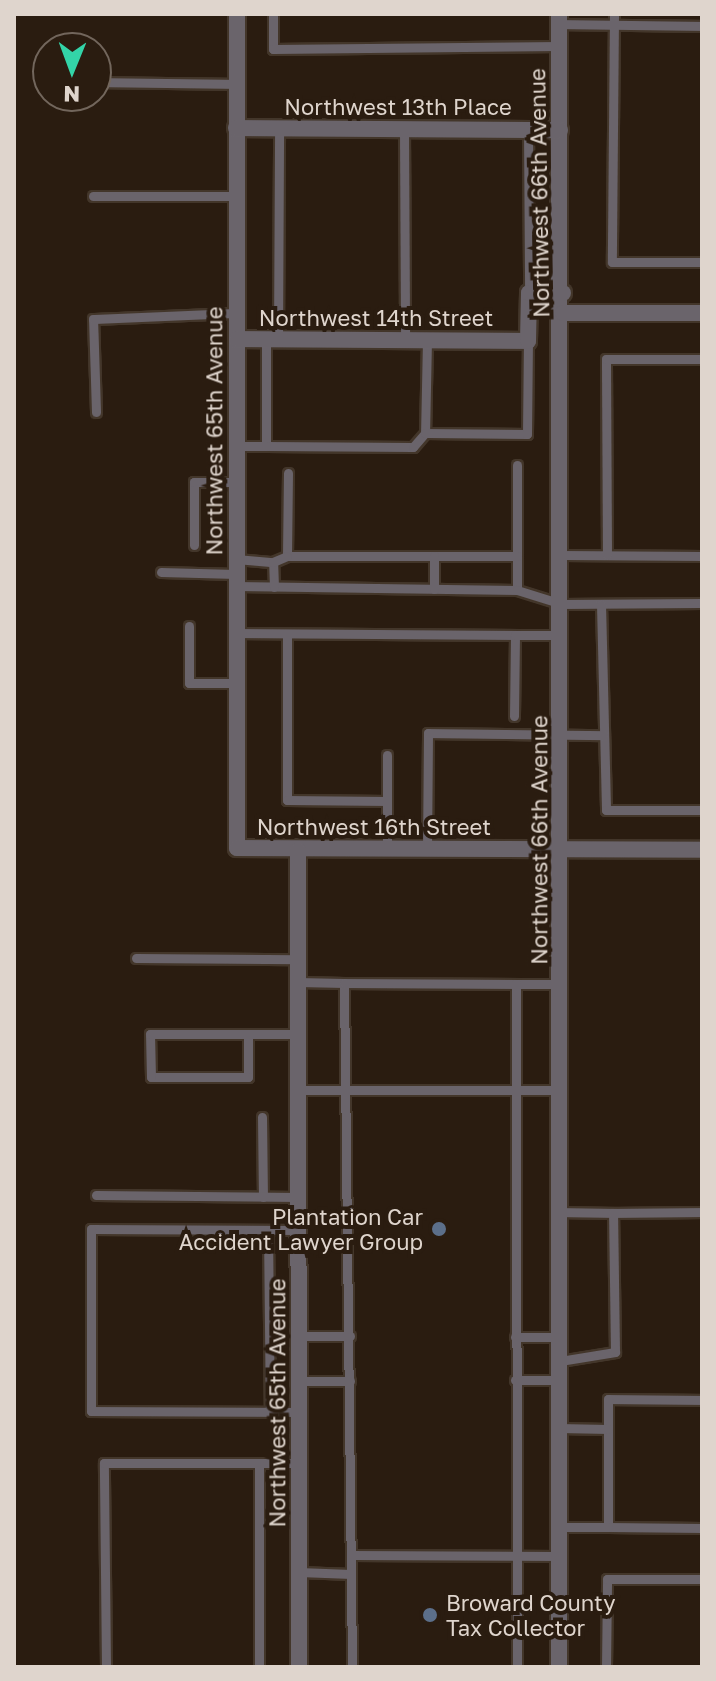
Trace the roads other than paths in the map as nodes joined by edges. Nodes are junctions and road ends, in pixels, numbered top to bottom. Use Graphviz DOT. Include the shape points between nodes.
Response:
graph roads {
  1 [pos="237,14"];
  2 [pos="273,14"];
  3 [pos="559,19"];
  4 [pos="614,20"];
  5 [pos="702,26"];
  6 [pos="559,46"];
  7 [pos="112,82"];
  8 [pos="237,84"];
  9 [pos="236,128"];
  10 [pos="279,129"];
  11 [pos="404,130"];
  12 [pos="528,130"];
  13 [pos="560,130"];
  14 [pos="93,196"];
  15 [pos="236,196"];
  16 [pos="702,262"];
  17 [pos="529,293"];
  18 [pos="563,293"];
  19 [pos="236,313"];
  20 [pos="563,313"];
  21 [pos="702,313"];
  22 [pos="237,339"];
  23 [pos="272,339"];
  24 [pos="405,340"];
  25 [pos="427,340"];
  26 [pos="528,341"];
  27 [pos="702,359"];
  28 [pos="96,412"];
  29 [pos="425,433"];
  30 [pos="237,446"];
  31 [pos="266,446"];
  32 [pos="517,465"];
  33 [pos="288,473"];
  34 [pos="236,482"];
  35 [pos="194,545"];
  36 [pos="562,555"];
  37 [pos="607,555"];
  38 [pos="287,556"];
  39 [pos="434,556"];
  40 [pos="517,556"];
  41 [pos="702,556"];
  42 [pos="273,562"];
  43 [pos="161,572"];
  44 [pos="236,573"];
  45 [pos="274,587"];
  46 [pos="434,589"];
  47 [pos="517,590"];
  48 [pos="702,603"];
  49 [pos="562,604"];
  50 [pos="601,604"];
  51 [pos="189,626"];
  52 [pos="235,633"];
  53 [pos="287,634"];
  54 [pos="515,635"];
  55 [pos="562,635"];
  56 [pos="236,683"];
  57 [pos="514,716"];
  58 [pos="562,734"];
  59 [pos="604,735"];
  60 [pos="387,755"];
  61 [pos="387,801"];
  62 [pos="702,810"];
  63 [pos="237,848"];
  64 [pos="561,849"];
  65 [pos="387,850"];
  66 [pos="427,850"];
  67 [pos="702,850"];
  68 [pos="298,851"];
  69 [pos="136,958"];
  70 [pos="298,959"];
  71 [pos="298,982"];
  72 [pos="344,983"];
  73 [pos="516,984"];
  74 [pos="561,984"];
  75 [pos="248,1034"];
  76 [pos="298,1034"];
  77 [pos="298,1090"];
  78 [pos="514,1090"];
  79 [pos="560,1090"];
  80 [pos="348,1091"];
  81 [pos="262,1117"];
  82 [pos="96,1195"];
  83 [pos="263,1197"];
  84 [pos="298,1197"];
  85 [pos="560,1212"];
  86 [pos="702,1212"];
  87 [pos="613,1213"];
  88 [pos="268,1230"];
  89 [pos="299,1230"];
  90 [pos="299,1336"];
  91 [pos="350,1336"];
  92 [pos="515,1337"];
  93 [pos="560,1337"];
  94 [pos="560,1361"];
  95 [pos="515,1380"];
  96 [pos="560,1380"];
  97 [pos="299,1381"];
  98 [pos="350,1381"];
  99 [pos="702,1400"];
  100 [pos="270,1412"];
  101 [pos="299,1412"];
  102 [pos="559,1428"];
  103 [pos="608,1429"];
  104 [pos="259,1463"];
  105 [pos="299,1463"];
  106 [pos="559,1527"];
  107 [pos="608,1527"];
  108 [pos="702,1528"];
  109 [pos="351,1555"];
  110 [pos="516,1556"];
  111 [pos="559,1556"];
  112 [pos="299,1572"];
  113 [pos="351,1574"];
  114 [pos="702,1579"];
  115 [pos="106,1667"];
  116 [pos="259,1667"];
  117 [pos="299,1667"];
  118 [pos="352,1667"];
  119 [pos="517,1667"];
  120 [pos="559,1667"];
  121 [pos="606,1667"];
  1 -- 8 [label="street, Northwest 65th Avenue"];
  2 -- 6 [label="lane" via="273,49"];
  3 -- 4 [label="lane"];
  3 -- 6 [label="street, Northwest 66th Avenue"];
  4 -- 5 [label="lane"];
  4 -- 16 [label="lane" via="612,262"];
  6 -- 13 [label="street, Northwest 66th Avenue"];
  7 -- 8 [label="lane"];
  8 -- 9 [label="street, Northwest 65th Avenue"];
  9 -- 10 [label="street, Northwest 13th Place"];
  9 -- 15 [label="street, Northwest 65th Avenue"];
  10 -- 11 [label="street, Northwest 13th Place"];
  10 -- 23 [label="lane"];
  11 -- 12 [label="street, Northwest 13th Place"];
  11 -- 24 [label="lane"];
  12 -- 13 [label="street, Northwest 13th Place"];
  12 -- 17 [label="lane"];
  13 -- 18 [label="street, Northwest 66th Avenue"];
  14 -- 15 [label="lane"];
  15 -- 19 [label="street, Northwest 65th Avenue"];
  17 -- 18 [label="street"];
  17 -- 26 [label="street"];
  18 -- 20 [label="street, Northwest 66th Avenue"];
  19 -- 22 [label="street, Northwest 65th Avenue"];
  19 -- 28 [label="lane" via="93,319"];
  20 -- 21 [label="street"];
  20 -- 36 [label="street, Northwest 66th Avenue"];
  22 -- 23 [label="street, Northwest 14th Street"];
  22 -- 30 [label="street, Northwest 65th Avenue"];
  23 -- 24 [label="street, Northwest 14th Street"];
  23 -- 31 [label="lane"];
  24 -- 25 [label="street, Northwest 14th Street"];
  25 -- 26 [label="street, Northwest 14th Street"];
  25 -- 29 [label="lane"];
  26 -- 29 [label="lane" via="527,434"];
  27 -- 37 [label="lane" via="606,359"];
  29 -- 31 [label="lane" via="413,447"];
  30 -- 31 [label="lane"];
  30 -- 34 [label="street, Northwest 65th Avenue"];
  32 -- 40 [label="lane"];
  33 -- 38 [label="lane"];
  34 -- 35 [label="lane" via="194,482"];
  34 -- 44 [label="street, Northwest 65th Avenue"];
  36 -- 37 [label="lane"];
  36 -- 49 [label="street, Northwest 66th Avenue"];
  37 -- 41 [label="lane"];
  38 -- 39 [label="lane"];
  38 -- 42 [label="lane"];
  39 -- 40 [label="lane"];
  39 -- 46 [label="lane"];
  40 -- 47 [label="lane"];
  42 -- 44 [label="lane"];
  42 -- 45 [label="lane"];
  43 -- 44 [label="lane"];
  44 -- 45 [label="lane"];
  44 -- 52 [label="street, Northwest 65th Avenue"];
  45 -- 46 [label="lane"];
  46 -- 47 [label="lane"];
  47 -- 49 [label="lane"];
  48 -- 50 [label="lane"];
  49 -- 50 [label="lane"];
  49 -- 55 [label="street, Northwest 66th Avenue"];
  50 -- 59 [label="lane"];
  51 -- 56 [label="lane" via="189,683"];
  52 -- 53 [label="lane"];
  52 -- 56 [label="street, Northwest 65th Avenue"];
  53 -- 54 [label="lane"];
  53 -- 61 [label="lane" via="287,800"];
  54 -- 55 [label="lane"];
  54 -- 57 [label="lane"];
  55 -- 58 [label="street, Northwest 66th Avenue"];
  56 -- 63 [label="street, Northwest 65th Avenue"];
  58 -- 59 [label="lane"];
  58 -- 64 [label="street, Northwest 66th Avenue"];
  58 -- 66 [label="lane" via="428,733"];
  59 -- 62 [label="lane" via="606,810"];
  60 -- 61 [label="lane"];
  61 -- 65 [label="lane"];
  63 -- 68 [label="street, Northwest 16th Street"];
  64 -- 66 [label="street, Northwest 16th Street"];
  64 -- 67 [label="street, Northwest 16th Street"];
  64 -- 74 [label="street, Northwest 66th Avenue"];
  65 -- 66 [label="street, Northwest 16th Street"];
  65 -- 68 [label="street, Northwest 16th Street"];
  68 -- 70 [label="street, Northwest 65th Avenue"];
  69 -- 70 [label="lane"];
  70 -- 71 [label="street, Northwest 65th Avenue"];
  71 -- 72 [label="lane"];
  71 -- 76 [label="street, Northwest 65th Avenue"];
  72 -- 73 [label="lane"];
  72 -- 80 [label="lane"];
  73 -- 74 [label="lane"];
  73 -- 78 [label="lane"];
  74 -- 79 [label="street, Northwest 66th Avenue"];
  75 -- 75 [label="lane" via="150,1034 151,1077 248,1077"];
  75 -- 76 [label="lane"];
  76 -- 77 [label="street, Northwest 65th Avenue"];
  77 -- 80 [label="lane"];
  77 -- 84 [label="street, Northwest 65th Avenue"];
  78 -- 79 [label="lane"];
  78 -- 80 [label="lane"];
  78 -- 92 [label="lane"];
  79 -- 85 [label="street, Northwest 66th Avenue"];
  80 -- 91 [label="lane"];
  81 -- 83 [label="lane"];
  82 -- 83 [label="lane"];
  83 -- 84 [label="lane"];
  84 -- 89 [label="street, Northwest 65th Avenue"];
  85 -- 87 [label="lane"];
  85 -- 93 [label="street, Northwest 66th Avenue"];
  86 -- 87 [label="lane"];
  87 -- 94 [label="lane" via="615,1352"];
  88 -- 89 [label="lane"];
  88 -- 100 [label="lane"];
  88 -- 100 [label="lane" via="91,1229 91,1411"];
  89 -- 90 [label="street, Northwest 65th Avenue"];
  90 -- 91 [label="lane"];
  90 -- 97 [label="street, Northwest 65th Avenue"];
  91 -- 98 [label="lane"];
  92 -- 93 [label="lane"];
  92 -- 95 [label="lane"];
  93 -- 94 [label="street, Northwest 66th Avenue"];
  94 -- 96 [label="street, Northwest 66th Avenue"];
  95 -- 96 [label="lane"];
  95 -- 110 [label="lane"];
  96 -- 102 [label="street, Northwest 66th Avenue"];
  97 -- 98 [label="lane"];
  97 -- 101 [label="street, Northwest 65th Avenue"];
  98 -- 109 [label="lane"];
  99 -- 103 [label="lane" via="608,1399"];
  100 -- 101 [label="lane"];
  101 -- 105 [label="street, Northwest 65th Avenue"];
  102 -- 103 [label="lane"];
  102 -- 106 [label="street, Northwest 66th Avenue"];
  103 -- 107 [label="lane"];
  104 -- 105 [label="lane"];
  104 -- 115 [label="lane" via="104,1463"];
  104 -- 116 [label="lane"];
  105 -- 112 [label="street, Northwest 65th Avenue"];
  106 -- 107 [label="lane"];
  106 -- 111 [label="street, Northwest 66th Avenue"];
  107 -- 108 [label="lane"];
  109 -- 110 [label="lane"];
  109 -- 113 [label="lane"];
  110 -- 111 [label="lane"];
  110 -- 119 [label="lane"];
  111 -- 120 [label="street, Northwest 66th Avenue"];
  112 -- 113 [label="lane"];
  112 -- 117 [label="street, Northwest 65th Avenue"];
  113 -- 118 [label="lane"];
  114 -- 121 [label="lane" via="607,1579"];
}
